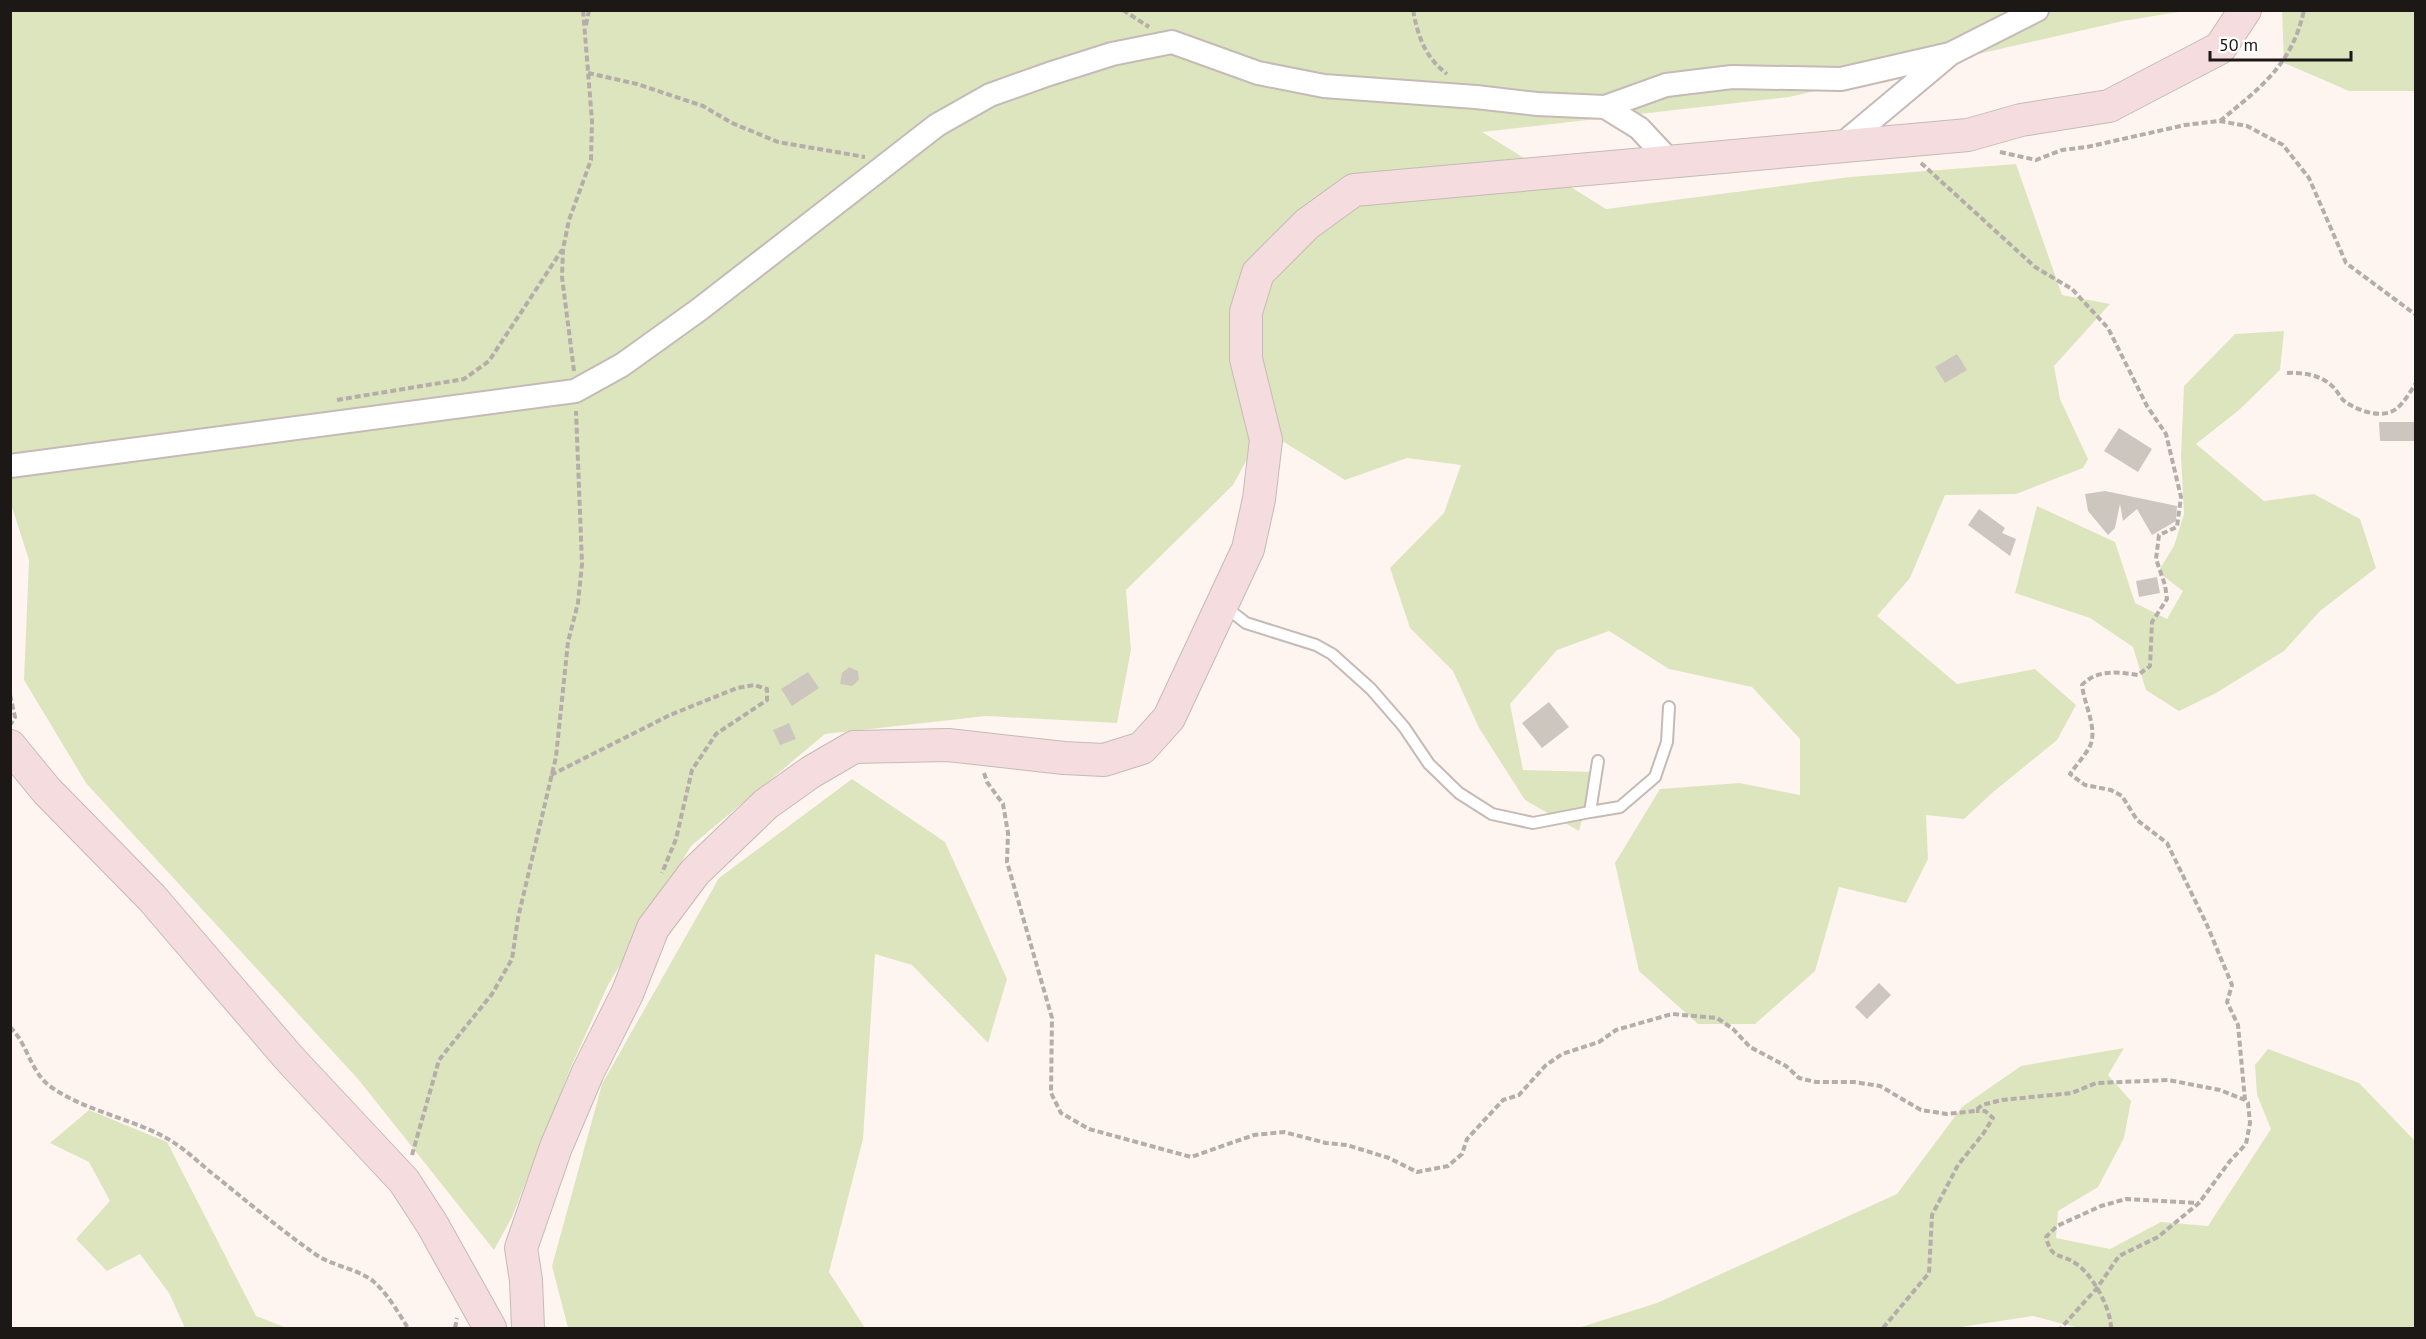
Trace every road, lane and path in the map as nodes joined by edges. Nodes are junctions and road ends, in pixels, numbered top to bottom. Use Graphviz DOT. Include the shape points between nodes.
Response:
graph roads {
  1 [pos="583,10"];
  2 [pos="589,10"];
  3 [pos="1413,10"];
  4 [pos="2037,10"];
  5 [pos="2245,10"];
  6 [pos="2304,10"];
  7 [pos="586,29"];
  8 [pos="1950,54"];
  9 [pos="588,73"];
  10 [pos="1476,97"];
  11 [pos="1605,107"];
  12 [pos="2219,121"];
  13 [pos="1968,135"];
  14 [pos="1905,141"];
  15 [pos="1839,147"];
  16 [pos="1669,160"];
  17 [pos="885,165"];
  18 [pos="563,249"];
  19 [pos="2415,315"];
  20 [pos="2287,373"];
  21 [pos="2415,383"];
  22 [pos="575,391"];
  23 [pos="336,400"];
  24 [pos="10,466"];
  25 [pos="1221,604"];
  26 [pos="10,695"];
  27 [pos="1669,707"];
  28 [pos="10,724"];
  29 [pos="10,746"];
  30 [pos="981,748"];
  31 [pos="1598,761"];
  32 [pos="550,776"];
  33 [pos="1590,812"];
  34 [pos="667,909"];
  35 [pos="10,1028"];
  36 [pos="2245,1100"];
  37 [pos="1975,1111"];
  38 [pos="404,1181"];
  39 [pos="2199,1203"];
  40 [pos="2097,1288"];
  41 [pos="408,1329"];
  42 [pos="490,1329"];
  43 [pos="528,1329"];
  44 [pos="1883,1329"];
  45 [pos="2061,1329"];
  46 [pos="2111,1329"];
  1 -- 7 [label="path"];
  2 -- 7 [label="path"];
  3 -- 10 [label="path" via="1418,37 1433,63"];
  4 -- 8 [label="street"];
  5 -- 13 [label="street" via="2220,48 2109,106 2021,120"];
  6 -- 12 [label="path" via="2293,49 2272,76"];
  7 -- 9 [label="path"];
  8 -- 11 [label="street" via="1841,79 1732,77 1666,85"];
  8 -- 15 [label="street"];
  9 -- 17 [label="path" via="685,100 778,142 861,155"];
  9 -- 18 [label="path" via="591,160"];
  10 -- 11 [label="street"];
  10 -- 17 [label="street" via="1324,86 1258,73 1172,42 1112,54 990,95 937,125"];
  11 -- 16 [label="street" via="1639,128"];
  12 -- 13 [label="path" via="2062,150 2036,160 1991,151"];
  12 -- 19 [label="path" via="2247,126 2283,145 2309,178 2346,263"];
  13 -- 14 [label="street"];
  14 -- 15 [label="street"];
  14 -- 36 [label="path" via="1912,155 2035,267 2072,289 2108,328 2147,406 2166,434 2181,497 2177,527 2159,535 2156,559 2167,599 2152,622 2150,666 2138,675 2111,672 2089,678 2082,685 2094,730 2091,745 2070,774 2085,785 2122,796 2137,820 2167,843 2232,985 2227,1002 2238,1025"];
  15 -- 16 [label="street"];
  16 -- 25 [label="street" via="1354,190 1307,224 1258,273 1246,312 1246,359 1266,440 1248,549"];
  17 -- 22 [label="street" via="700,309 622,365"];
  18 -- 22 [label="path" via="562,277"];
  18 -- 23 [label="path" via="489,361 464,379"];
  20 -- 21 [label="path" via="2316,376 2362,411 2384,414 2395,410"];
  22 -- 24 [label="street"];
  22 -- 32 [label="path" via="582,564 562,680 556,757"];
  25 -- 30 [label="street" via="1169,718 1142,748 1104,760"];
  25 -- 33 [label="lane" via="1246,623 1316,645 1332,654 1398,719 1430,764 1459,793 1492,814 1533,823"];
  26 -- 28 [label="path" via="15,717"];
  27 -- 33 [label="lane" via="1667,742 1655,777 1620,807"];
  29 -- 38 [label="street" via="47,791 152,898 289,1058"];
  30 -- 34 [label="street" via="948,744 854,747 766,804 695,872"];
  30 -- 37 [label="path" via="987,783 1003,804 1008,832 1007,862 1052,1018 1051,1093 1061,1113 1089,1129 1191,1157 1254,1135 1284,1132 1347,1145 1417,1172 1448,1166 1462,1154 1467,1139 1503,1100 1519,1095 1545,1066 1562,1054 1599,1042 1616,1030 1672,1014 1717,1018 1750,1047 1799,1078 1880,1086 1921,1110 1947,1114"];
  31 -- 33 [label="lane"];
  32 -- 34 [label="path" via="708,699 737,688 767,688 767,700 716,734 692,770 676,839 660,878"];
  32 -- 38 [label="path" via="512,959 492,994 439,1060"];
  34 -- 43 [label="street" via="653,928 555,1147 520,1248"];
  35 -- 41 [label="path" via="20,1036 30,1062 49,1086 166,1138 192,1154 264,1217 318,1256 373,1281"];
  36 -- 37 [label="path" via="2220,1090 2168,1080 2096,1083 2072,1093 1982,1105"];
  36 -- 39 [label="path" via="2250,1123 2246,1144"];
  37 -- 44 [label="path" via="1985,1111 1993,1118 1958,1165 1932,1215 1929,1273"];
  38 -- 42 [label="street"];
  39 -- 40 [label="path" via="2158,1236 2119,1256"];
  39 -- 40 [label="path" via="2126,1198 2057,1226 2046,1237 2049,1249 2058,1257 2075,1262"];
  40 -- 45 [label="path"];
  40 -- 46 [label="path"];
}
